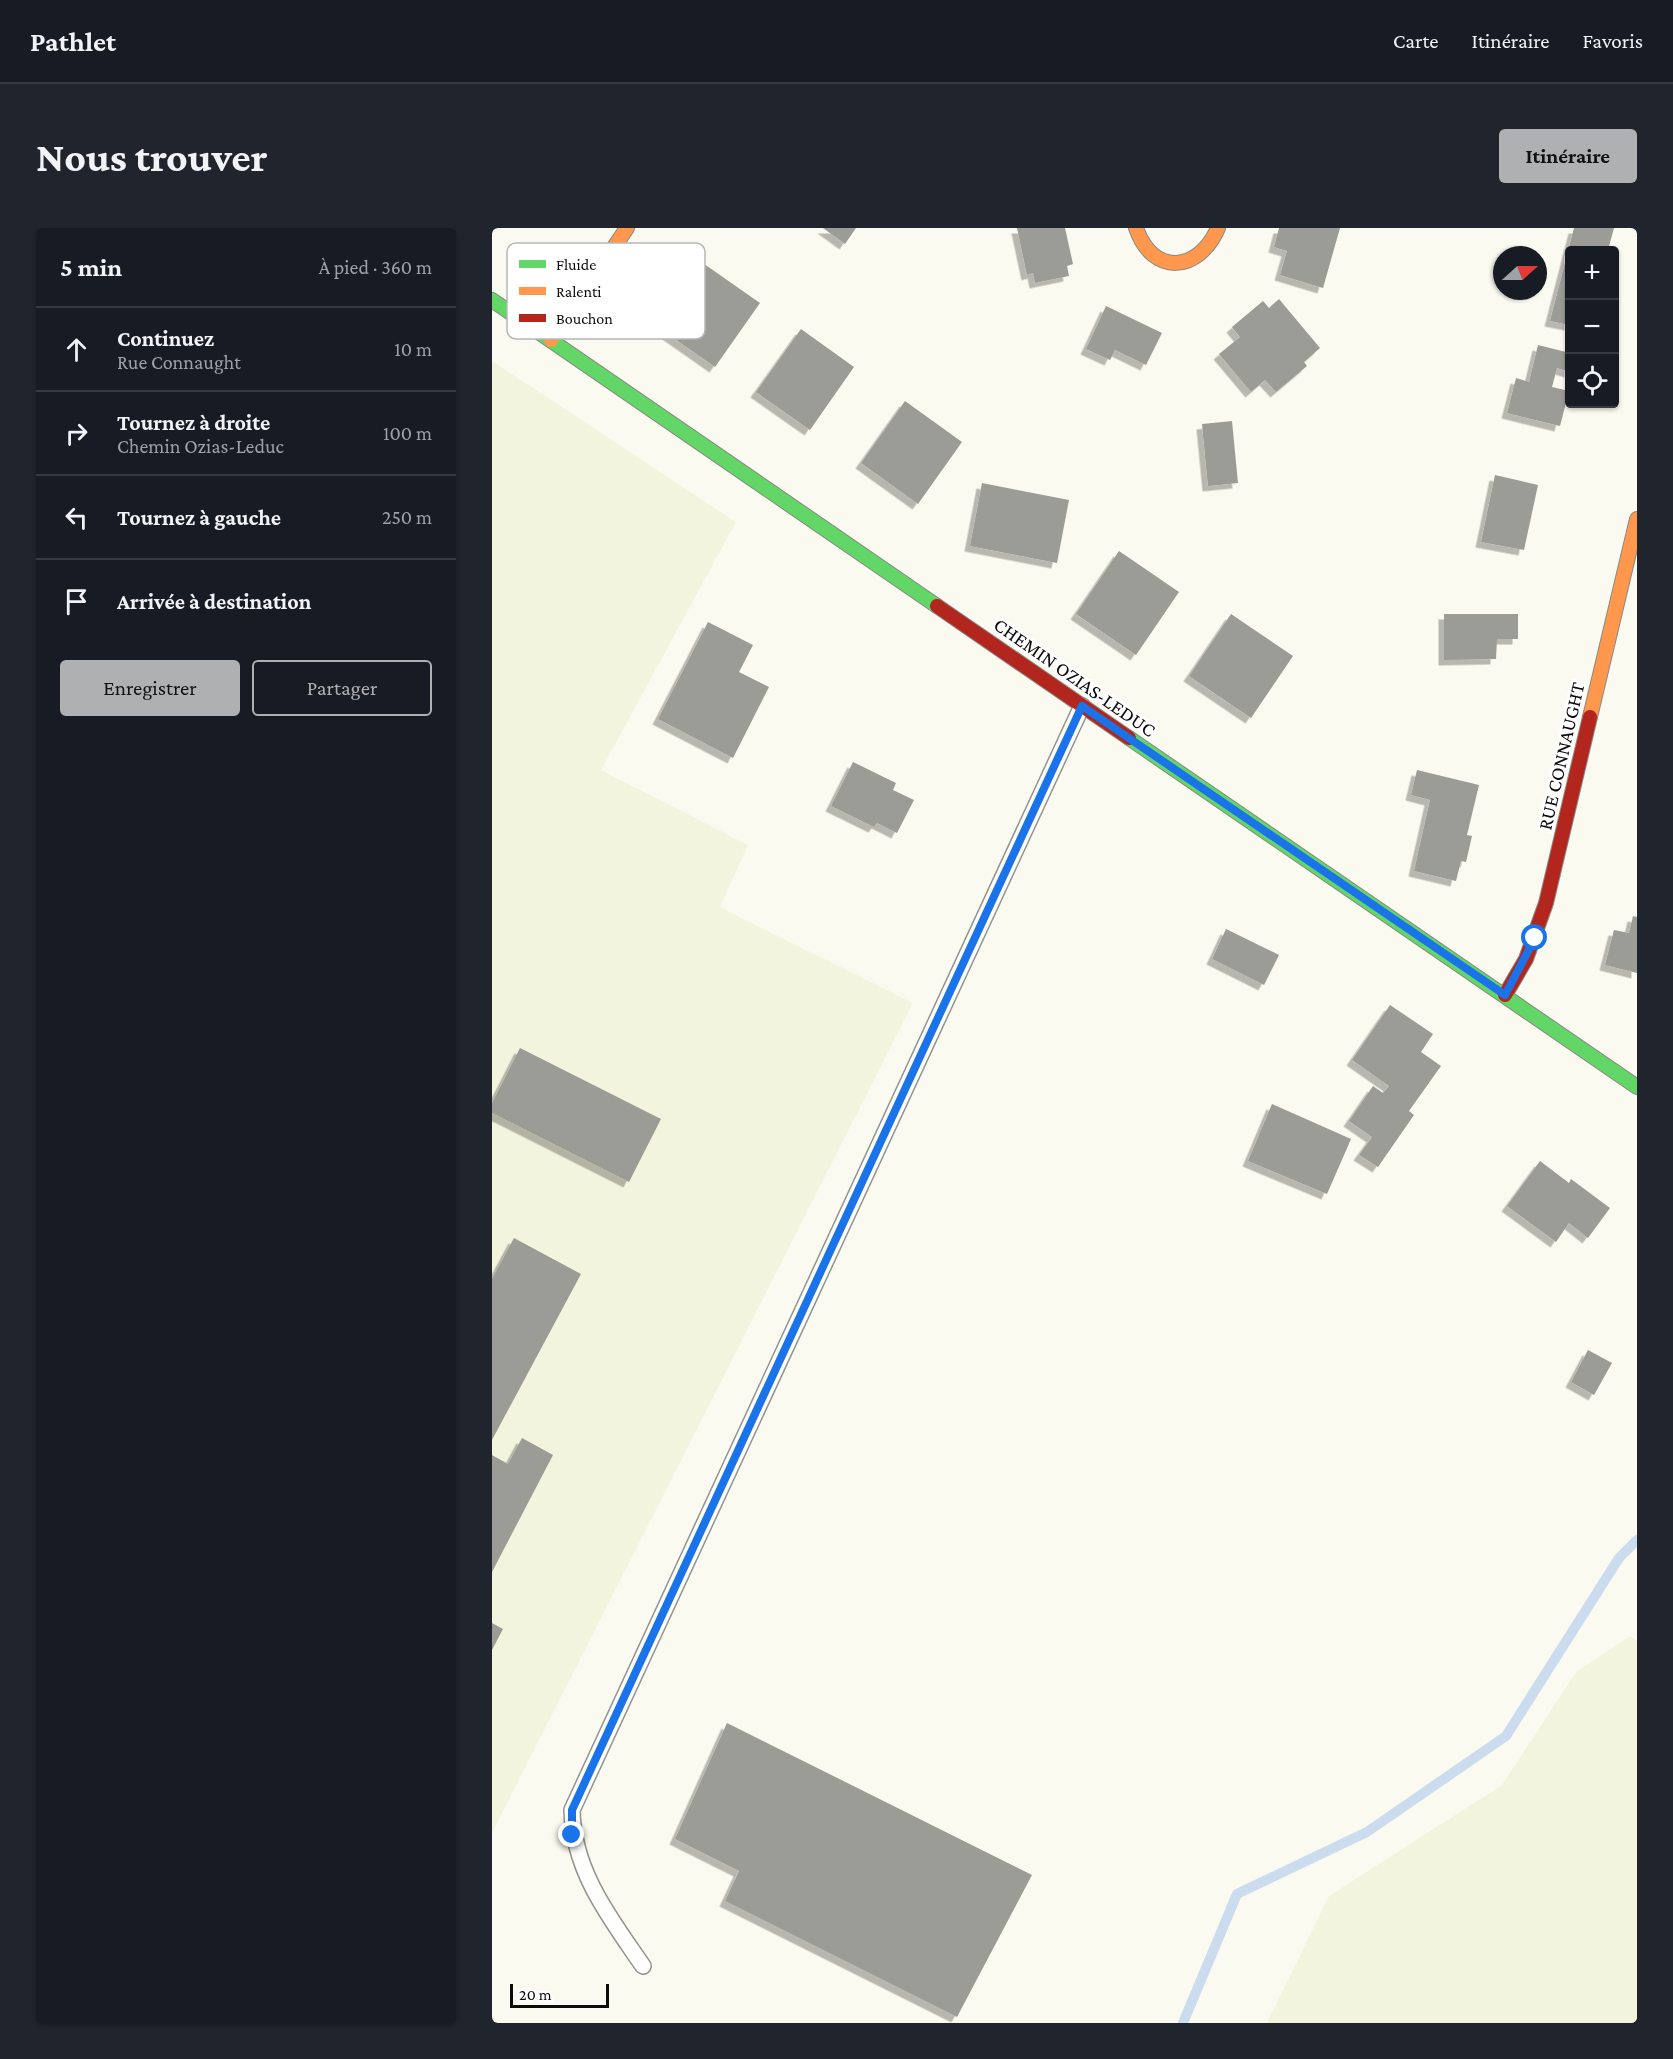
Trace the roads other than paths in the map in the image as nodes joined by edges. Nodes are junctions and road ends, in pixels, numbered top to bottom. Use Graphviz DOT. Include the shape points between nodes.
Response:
graph roads {
  1 [pos="627,228"];
  2 [pos="1136,228"];
  3 [pos="1218,228"];
  4 [pos="617,243"];
  5 [pos="492,300"];
  6 [pos="507,310"];
  7 [pos="551,340"];
  8 [pos="1637,519"];
  9 [pos="1082,706"];
  10 [pos="1505,995"];
  11 [pos="1637,1086"];
  12 [pos="643,1966"];
  1 -- 4 [label="street"];
  2 -- 3 [label="street" via="1144,248 1168,263 1181,263 1205,252 1214,242"];
  5 -- 6 [label="street, CHEMIN OZIAS-LEDUC"];
  7 -- 9 [label="street, CHEMIN OZIAS-LEDUC"];
  8 -- 10 [label="street, RUE CONNAUGHT" via="1546,903 1526,959"];
  9 -- 10 [label="street, CHEMIN OZIAS-LEDUC"];
  9 -- 12 [label="lane" via="572,1810 572,1835 593,1892"];
  10 -- 11 [label="street, CHEMIN OZIAS-LEDUC"];
}
